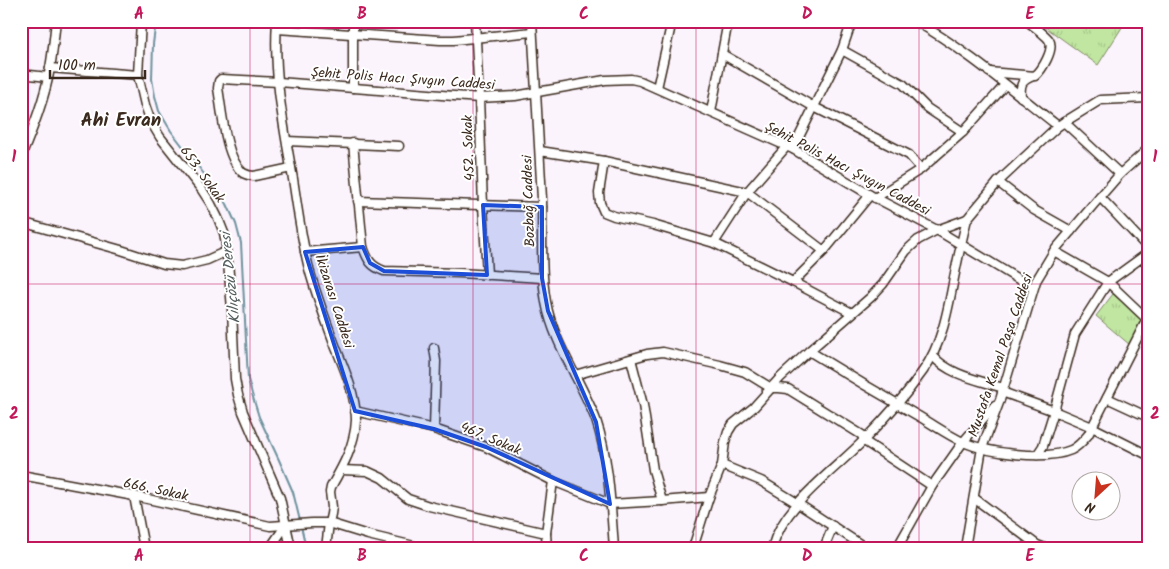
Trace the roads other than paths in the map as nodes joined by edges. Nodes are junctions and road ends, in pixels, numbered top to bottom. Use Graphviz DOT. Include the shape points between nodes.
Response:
graph roads {
  1 [pos="56,21"];
  2 [pos="141,21"];
  3 [pos="353,21"];
  4 [pos="476,21"];
  5 [pos="532,21"];
  6 [pos="672,21"];
  7 [pos="728,21"];
  8 [pos="750,21"];
  9 [pos="756,21"];
  10 [pos="852,21"];
  11 [pos="915,21"];
  12 [pos="1027,21"];
  13 [pos="277,25"];
  14 [pos="532,32"];
  15 [pos="353,35"];
  16 [pos="476,38"];
  17 [pos="842,50"];
  18 [pos="722,54"];
  19 [pos="50,68"];
  20 [pos="989,72"];
  21 [pos="21,74"];
  22 [pos="138,75"];
  23 [pos="1035,76"];
  24 [pos="48,77"];
  25 [pos="279,82"];
  26 [pos="1005,85"];
  27 [pos="353,88"];
  28 [pos="657,88"];
  29 [pos="536,92"];
  30 [pos="1021,97"];
  31 [pos="479,98"];
  32 [pos="1148,98"];
  33 [pos="814,107"];
  34 [pos="711,112"];
  35 [pos="1061,124"];
  36 [pos="963,132"];
  37 [pos="287,141"];
  38 [pos="353,144"];
  39 [pos="399,146"];
  40 [pos="790,148"];
  41 [pos="1148,149"];
  42 [pos="540,151"];
  43 [pos="21,157"];
  44 [pos="604,161"];
  45 [pos="291,168"];
  46 [pos="921,169"];
  47 [pos="1120,174"];
  48 [pos="998,182"];
  49 [pos="747,192"];
  50 [pos="872,197"];
  51 [pos="1100,197"];
  52 [pos="358,202"];
  53 [pos="483,206"];
  54 [pos="542,208"];
  55 [pos="966,219"];
  56 [pos="21,222"];
  57 [pos="937,230"];
  58 [pos="1070,231"];
  59 [pos="714,243"];
  60 [pos="961,244"];
  61 [pos="363,247"];
  62 [pos="1148,248"];
  63 [pos="227,251"];
  64 [pos="824,251"];
  65 [pos="305,252"];
  66 [pos="1054,252"];
  67 [pos="1148,253"];
  68 [pos="487,275"];
  69 [pos="542,278"];
  70 [pos="793,282"];
  71 [pos="1108,282"];
  72 [pos="1033,288"];
  73 [pos="852,312"];
  74 [pos="1147,320"];
  75 [pos="434,348"];
  76 [pos="809,351"];
  77 [pos="932,356"];
  78 [pos="631,359"];
  79 [pos="575,375"];
  80 [pos="771,388"];
  81 [pos="1002,393"];
  82 [pos="1107,398"];
  83 [pos="897,404"];
  84 [pos="355,411"];
  85 [pos="1054,411"];
  86 [pos="1148,417"];
  87 [pos="1092,427"];
  88 [pos="434,429"];
  89 [pos="864,440"];
  90 [pos="963,442"];
  91 [pos="982,448"];
  92 [pos="1037,455"];
  93 [pos="1148,455"];
  94 [pos="722,465"];
  95 [pos="341,470"];
  96 [pos="21,475"];
  97 [pos="553,480"];
  98 [pos="932,486"];
  99 [pos="134,496"];
  100 [pos="709,498"];
  101 [pos="974,498"];
  102 [pos="662,502"];
  103 [pos="797,503"];
  104 [pos="610,504"];
  105 [pos="329,523"];
  106 [pos="286,525"];
  107 [pos="834,526"];
  108 [pos="546,533"];
  109 [pos="1036,546"];
  110 [pos="144,548"];
  111 [pos="270,548"];
  112 [pos="291,548"];
  113 [pos="326,548"];
  114 [pos="417,548"];
  115 [pos="547,548"];
  116 [pos="614,548"];
  117 [pos="693,548"];
  118 [pos="772,548"];
  119 [pos="824,548"];
  120 [pos="866,548"];
  121 [pos="897,548"];
  122 [pos="965,548"];
  123 [pos="1045,548"];
  1 -- 19 [label="street"];
  2 -- 22 [label="street, 653. Sokak"];
  3 -- 15 [label="street"];
  4 -- 16 [label="street, 452. Sokak"];
  5 -- 14 [label="street, Bozbağ Caddesi"];
  6 -- 28 [label="street"];
  7 -- 18 [label="street"];
  8 -- 9 [label="street"];
  10 -- 17 [label="street"];
  11 -- 20 [label="street"];
  12 -- 23 [label="street" via="1049,40 1051,47 1046,62"];
  13 -- 15 [label="street"];
  13 -- 25 [label="street, İkizarası Caddesi"];
  14 -- 16 [label="street"];
  14 -- 29 [label="street, Bozbağ Caddesi"];
  15 -- 16 [label="street" via="440,40"];
  15 -- 27 [label="street"];
  16 -- 31 [label="street, 452. Sokak"];
  17 -- 33 [label="street"];
  17 -- 36 [label="street" via="903,84 927,108"];
  18 -- 33 [label="street"];
  18 -- 34 [label="street"];
  19 -- 22 [label="street"];
  19 -- 24 [label="street"];
  20 -- 23 [label="street"];
  20 -- 26 [label="street"];
  21 -- 24 [label="street"];
  22 -- 63 [label="street, 653. Sokak" via="151,122 211,204 224,233"];
  23 -- 30 [label="street" via="1024,80 1020,87"];
  24 -- 43 [label="street"];
  25 -- 27 [label="street, Şehit Polis Hacı Şıvgın Caddesi"];
  25 -- 37 [label="street, İkizarası Caddesi"];
  25 -- 45 [label="street, Şehit Polis Hacı Şıvgın Caddesi" via="227,78 219,81 218,88 229,149 244,173 254,176"];
  26 -- 30 [label="street"];
  26 -- 36 [label="street"];
  27 -- 31 [label="street, Şehit Polis Hacı Şıvgın Caddesi"];
  28 -- 29 [label="street, Şehit Polis Hacı Şıvgın Caddesi" via="640,80 613,79"];
  28 -- 34 [label="street, Şehit Polis Hacı Şıvgın Caddesi"];
  29 -- 31 [label="street, Şehit Polis Hacı Şıvgın Caddesi"];
  29 -- 42 [label="street, Bozbağ Caddesi"];
  30 -- 35 [label="street"];
  31 -- 53 [label="street, 452. Sokak"];
  32 -- 35 [label="street" via="1100,100"];
  33 -- 40 [label="street"];
  33 -- 46 [label="street" via="909,154"];
  34 -- 40 [label="street, Şehit Polis Hacı Şıvgın Caddesi"];
  35 -- 47 [label="street"];
  35 -- 48 [label="street"];
  36 -- 46 [label="street"];
  37 -- 38 [label="street"];
  37 -- 45 [label="street, İkizarası Caddesi"];
  38 -- 39 [label="street"];
  38 -- 52 [label="street"];
  40 -- 49 [label="street"];
  40 -- 50 [label="street, Şehit Polis Hacı Şıvgın Caddesi"];
  41 -- 47 [label="street, Mustafa Kemal Paşa Caddesi"];
  42 -- 44 [label="street"];
  42 -- 54 [label="street, Bozbağ Caddesi"];
  44 -- 49 [label="street"];
  44 -- 59 [label="street" via="599,194 604,212"];
  45 -- 65 [label="street, İkizarası Caddesi"];
  46 -- 50 [label="street"];
  47 -- 51 [label="street, Mustafa Kemal Paşa Caddesi"];
  48 -- 55 [label="street"];
  48 -- 58 [label="street" via="1034,210"];
  49 -- 59 [label="street"];
  49 -- 64 [label="street"];
  50 -- 57 [label="street, Şehit Polis Hacı Şıvgın Caddesi"];
  50 -- 64 [label="street"];
  51 -- 58 [label="street, Mustafa Kemal Paşa Caddesi"];
  51 -- 62 [label="street"];
  52 -- 53 [label="street"];
  52 -- 61 [label="street"];
  53 -- 54 [label="street"];
  53 -- 68 [label="street, 452. Sokak"];
  54 -- 69 [label="street, Bozbağ Caddesi"];
  55 -- 57 [label="street"];
  55 -- 60 [label="street"];
  56 -- 63 [label="street" via="164,264 182,266"];
  57 -- 60 [label="street, Şehit Polis Hacı Şıvgın Caddesi"];
  57 -- 73 [label="street" via="906,251 883,284"];
  58 -- 66 [label="street, Mustafa Kemal Paşa Caddesi"];
  59 -- 70 [label="street"];
  60 -- 72 [label="street, Şehit Polis Hacı Şıvgın Caddesi"];
  60 -- 77 [label="street" via="946,318"];
  61 -- 65 [label="street"];
  61 -- 68 [label="street" via="370,262 384,271"];
  63 -- 106 [label="street, 653. Sokak" via="238,395 242,412 280,498"];
  64 -- 70 [label="street"];
  65 -- 84 [label="street, İkizarası Caddesi"];
  66 -- 71 [label="street"];
  66 -- 72 [label="street, Mustafa Kemal Paşa Caddesi"];
  67 -- 71 [label="street"];
  68 -- 69 [label="street"];
  69 -- 79 [label="street, Bozbağ Caddesi" via="550,320"];
  70 -- 73 [label="street"];
  71 -- 74 [label="street"];
  71 -- 85 [label="street" via="1075,334"];
  72 -- 81 [label="street, Mustafa Kemal Paşa Caddesi"];
  73 -- 76 [label="street"];
  74 -- 82 [label="street"];
  75 -- 88 [label="street"];
  76 -- 80 [label="street"];
  76 -- 83 [label="street"];
  77 -- 81 [label="street" via="951,370"];
  77 -- 83 [label="street"];
  78 -- 79 [label="street"];
  78 -- 80 [label="street" via="663,352 680,355 745,372"];
  78 -- 102 [label="street"];
  79 -- 104 [label="street, Bozbağ Caddesi" via="590,405 602,441"];
  80 -- 89 [label="street" via="788,389 862,435"];
  80 -- 94 [label="street" via="733,424 725,442"];
  81 -- 85 [label="street"];
  81 -- 90 [label="street"];
  81 -- 91 [label="street, Mustafa Kemal Paşa Caddesi"];
  82 -- 86 [label="street"];
  82 -- 87 [label="street"];
  83 -- 89 [label="street"];
  83 -- 90 [label="street"];
  84 -- 88 [label="street, 467. Sokak"];
  84 -- 95 [label="street, İkizarası Caddesi" via="353,439"];
  85 -- 87 [label="street"];
  85 -- 92 [label="street"];
  87 -- 92 [label="street" via="1082,443 1072,450"];
  87 -- 93 [label="street"];
  88 -- 97 [label="street, 467. Sokak" via="486,446"];
  89 -- 98 [label="street"];
  89 -- 103 [label="street"];
  90 -- 91 [label="street"];
  90 -- 98 [label="street"];
  91 -- 92 [label="street"];
  91 -- 101 [label="street, Mustafa Kemal Paşa Caddesi"];
  94 -- 100 [label="street"];
  94 -- 103 [label="street" via="761,481"];
  95 -- 105 [label="street, İkizarası Caddesi" via="331,487"];
  95 -- 108 [label="street" via="367,471 382,478 408,499 422,504"];
  96 -- 99 [label="street, 666. Sokak"];
  97 -- 104 [label="street, 467. Sokak"];
  97 -- 108 [label="street"];
  98 -- 121 [label="street"];
  99 -- 106 [label="street, 666. Sokak" via="270,526"];
  99 -- 110 [label="street"];
  100 -- 102 [label="street"];
  100 -- 117 [label="street"];
  101 -- 109 [label="street"];
  101 -- 122 [label="street, Mustafa Kemal Paşa Caddesi"];
  102 -- 104 [label="street"];
  103 -- 107 [label="street"];
  103 -- 118 [label="street" via="780,525"];
  104 -- 116 [label="street, Bozbağ Caddesi"];
  105 -- 106 [label="street, 666. Sokak"];
  105 -- 113 [label="street, İkizarası Caddesi"];
  105 -- 114 [label="street, 666. Sokak"];
  106 -- 111 [label="street"];
  106 -- 112 [label="street, 653. Sokak"];
  107 -- 119 [label="street"];
  107 -- 120 [label="street"];
  108 -- 115 [label="street"];
  109 -- 123 [label="street"];
}
